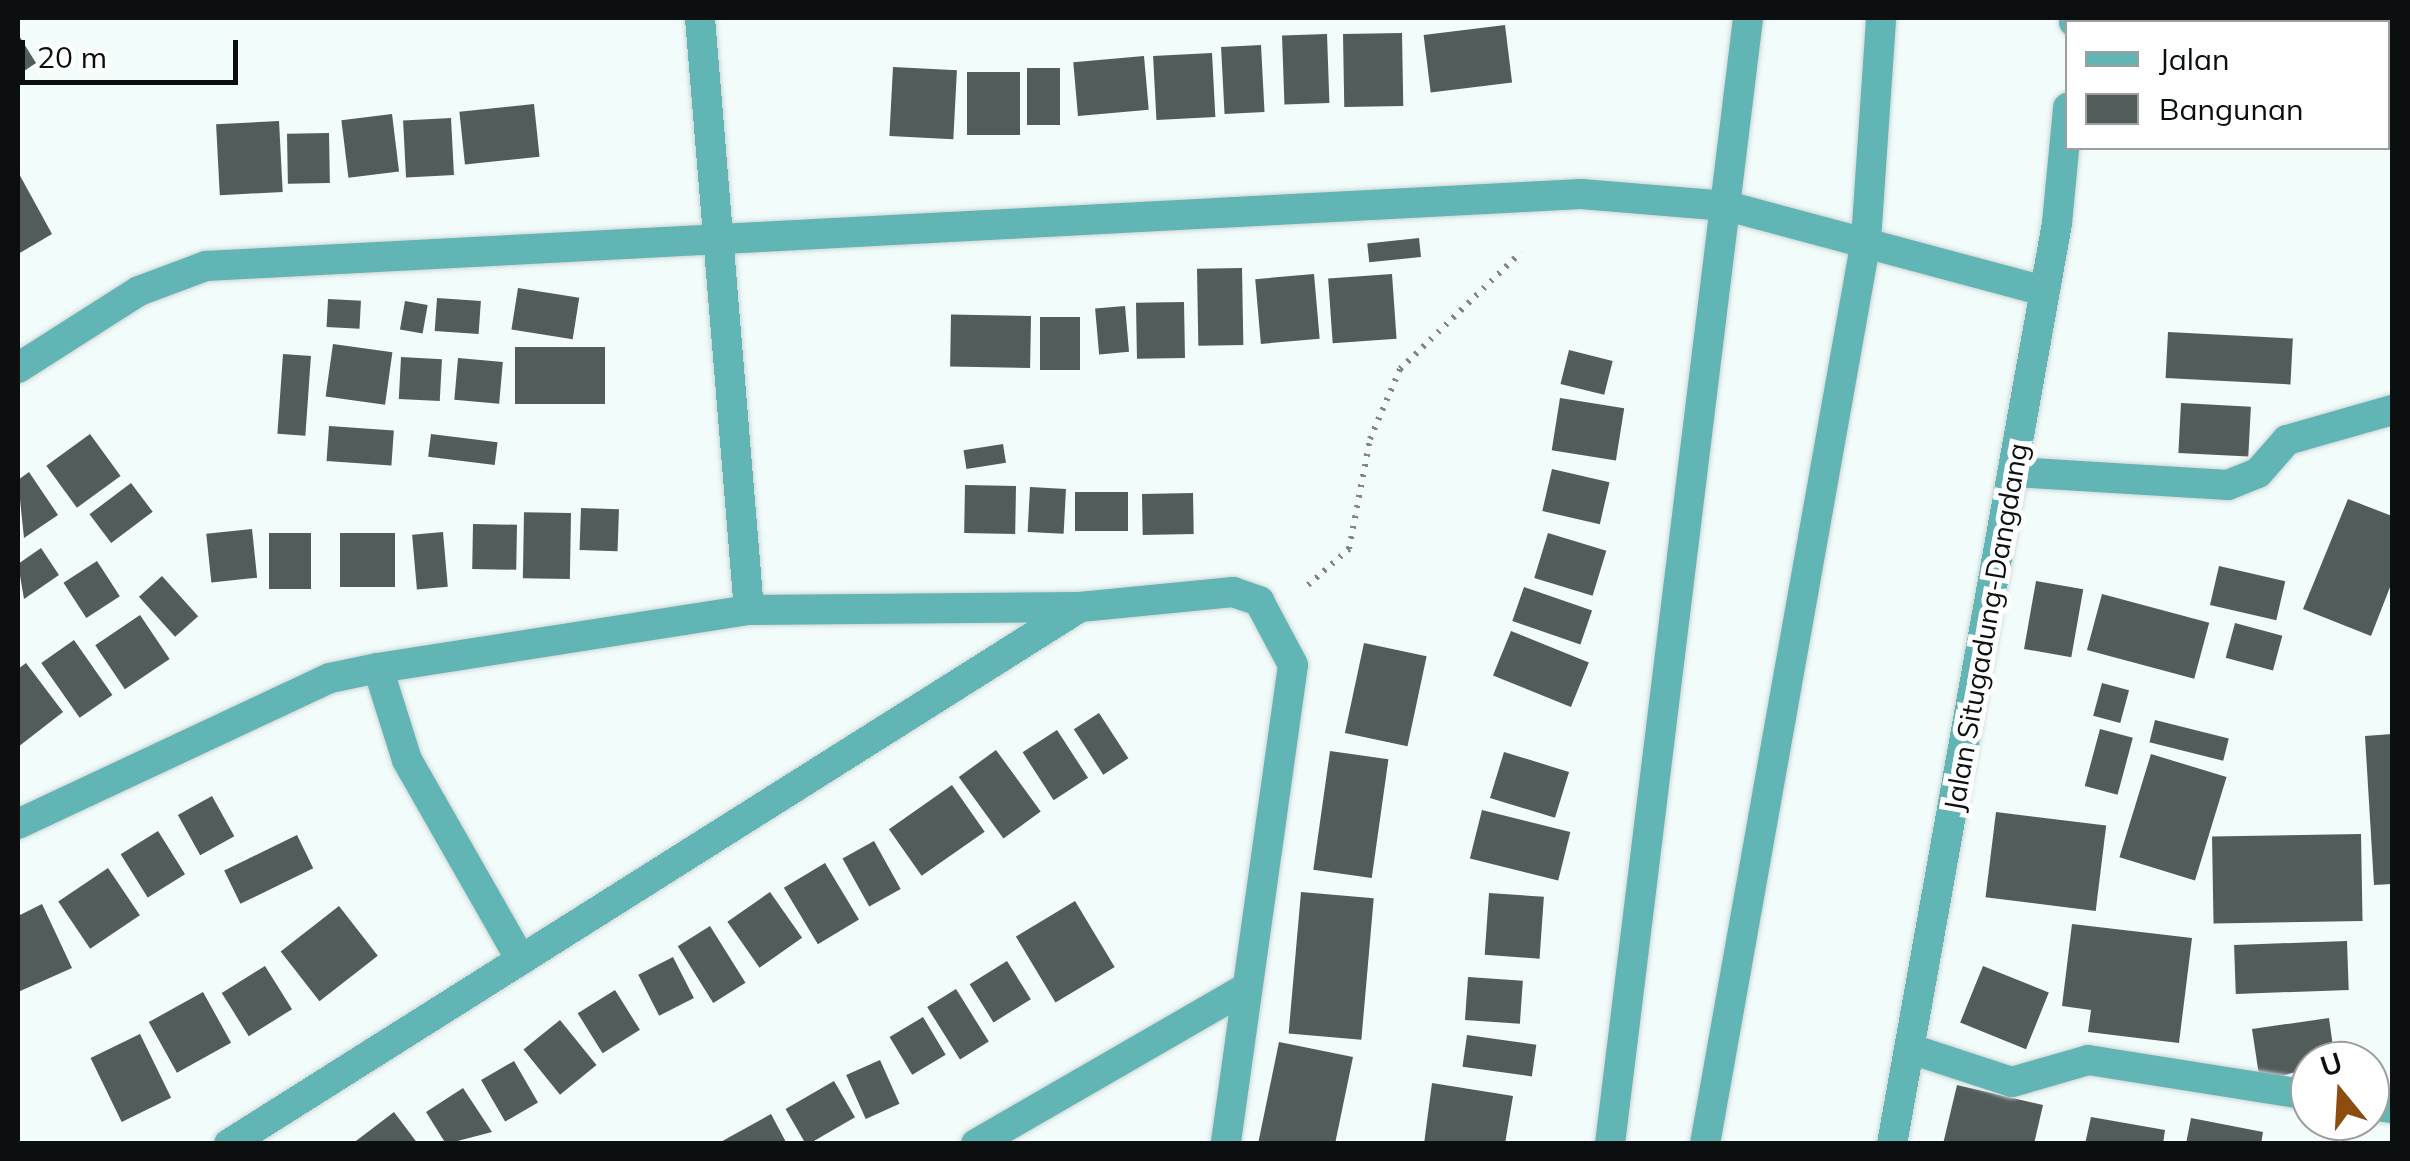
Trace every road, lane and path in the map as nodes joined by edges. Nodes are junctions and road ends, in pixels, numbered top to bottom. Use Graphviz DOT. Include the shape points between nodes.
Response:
graph roads {
  1 [pos="700,18"];
  2 [pos="1748,18"];
  3 [pos="1881,18"];
  4 [pos="2065,128"];
  5 [pos="1580,194"];
  6 [pos="1726,206"];
  7 [pos="712,238"];
  8 [pos="1866,240"];
  9 [pos="2041,290"];
  10 [pos="18,368"];
  11 [pos="2392,410"];
  12 [pos="2014,472"];
  13 [pos="1259,601"];
  14 [pos="1080,607"];
  15 [pos="749,610"];
  16 [pos="378,668"];
  17 [pos="18,824"];
  18 [pos="521,960"];
  19 [pos="1244,990"];
  20 [pos="1911,1050"];
  21 [pos="2290,1092"];
  22 [pos="229,1144"];
  23 [pos="976,1144"];
  24 [pos="1226,1144"];
  25 [pos="1610,1144"];
  26 [pos="1705,1144"];
  27 [pos="1892,1144"];
  1 -- 7 [label="street"];
  2 -- 6 [label="street"];
  3 -- 8 [label="street"];
  4 -- 9 [label="street, Jalan Situgadung-Dangdang"];
  5 -- 6 [label="street"];
  5 -- 7 [label="street"];
  5 -- 13 [label="path" via="1400,368 1370,439 1350,549 1321,581"];
  6 -- 8 [label="street"];
  6 -- 25 [label="street"];
  7 -- 10 [label="street" via="206,266 139,292"];
  7 -- 15 [label="street"];
  8 -- 9 [label="street"];
  8 -- 26 [label="street"];
  9 -- 12 [label="street, Jalan Situgadung-Dangdang"];
  11 -- 12 [label="street" via="2288,440 2258,472 2228,485"];
  12 -- 20 [label="street, Jalan Situgadung-Dangdang"];
  13 -- 14 [label="street" via="1232,592"];
  13 -- 19 [label="street" via="1293,665"];
  14 -- 15 [label="street"];
  14 -- 18 [label="street"];
  15 -- 16 [label="street"];
  16 -- 17 [label="street" via="330,678"];
  16 -- 18 [label="street" via="407,760"];
  18 -- 22 [label="street"];
  19 -- 23 [label="street"];
  19 -- 24 [label="street"];
  20 -- 21 [label="street" via="2012,1082 2088,1060"];
  20 -- 27 [label="street, Jalan Situgadung-Dangdang"];
}
